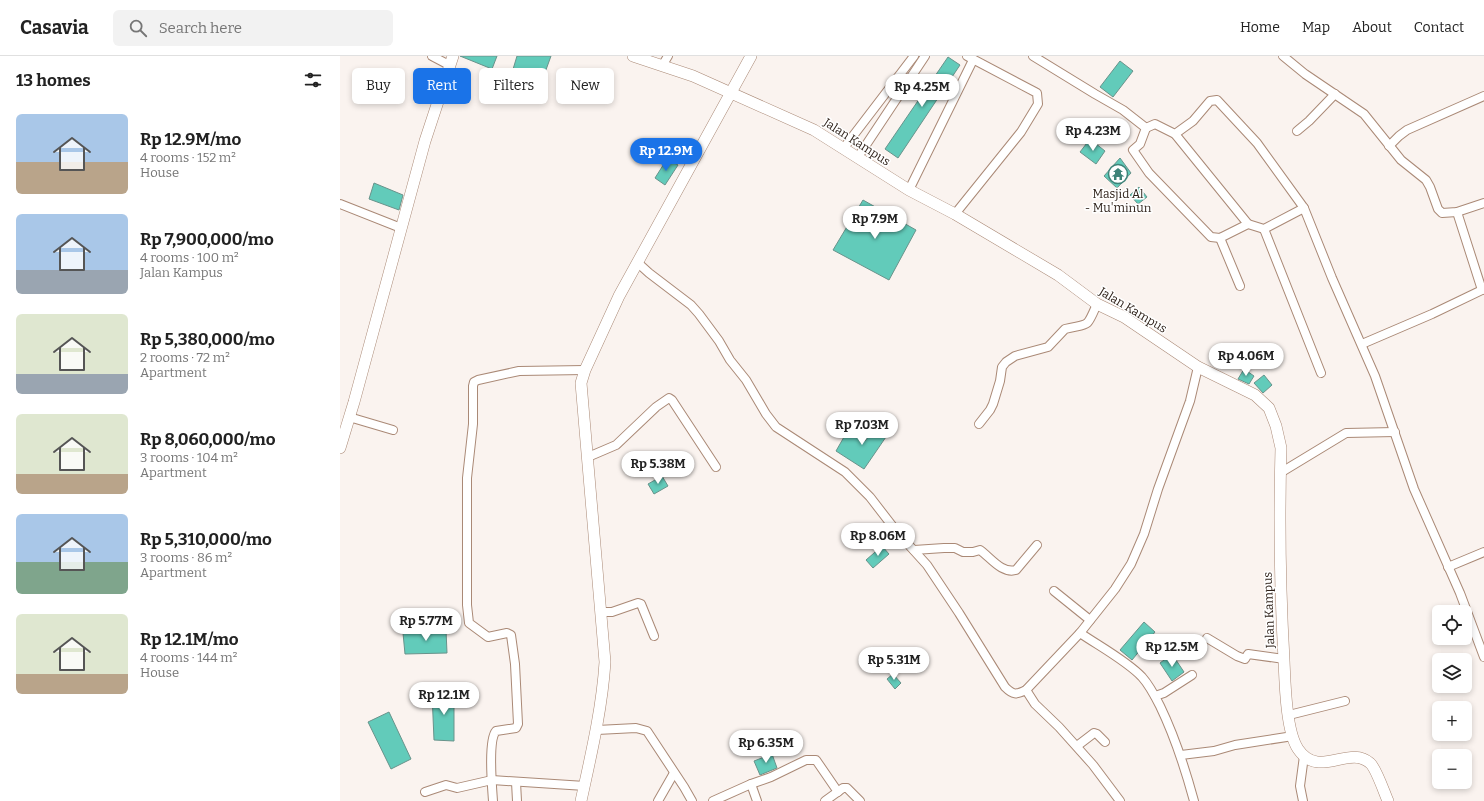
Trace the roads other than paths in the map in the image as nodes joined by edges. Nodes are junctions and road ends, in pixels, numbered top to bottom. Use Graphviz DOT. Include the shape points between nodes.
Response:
graph roads {
  1 [pos="432,56"];
  2 [pos="633,56"];
  3 [pos="668,56"];
  4 [pos="751,56"];
  5 [pos="914,56"];
  6 [pos="925,56"];
  7 [pos="1034,56"];
  8 [pos="1284,56"];
  9 [pos="970,58"];
  10 [pos="451,61"];
  11 [pos="662,66"];
  12 [pos="730,92"];
  13 [pos="1335,94"];
  14 [pos="1484,96"];
  15 [pos="1146,128"];
  16 [pos="1297,131"];
  17 [pos="1175,134"];
  18 [pos="1389,146"];
  19 [pos="843,149"];
  20 [pos="858,157"];
  21 [pos="908,190"];
  22 [pos="1484,203"];
  23 [pos="340,204"];
  24 [pos="1304,208"];
  25 [pos="1457,212"];
  26 [pos="955,214"];
  27 [pos="1248,224"];
  28 [pos="401,228"];
  29 [pos="1264,229"];
  30 [pos="1220,238"];
  31 [pos="638,263"];
  32 [pos="1240,286"];
  33 [pos="1483,290"];
  34 [pos="1097,304"];
  35 [pos="1362,344"];
  36 [pos="1198,367"];
  37 [pos="585,370"];
  38 [pos="1321,372"];
  39 [pos="349,417"];
  40 [pos="979,424"];
  41 [pos="393,430"];
  42 [pos="1395,432"];
  43 [pos="340,448"];
  44 [pos="588,458"];
  45 [pos="716,467"];
  46 [pos="1280,473"];
  47 [pos="1037,545"];
  48 [pos="914,550"];
  49 [pos="1484,552"];
  50 [pos="1448,566"];
  51 [pos="1054,591"];
  52 [pos="602,612"];
  53 [pos="1090,620"];
  54 [pos="1080,633"];
  55 [pos="654,636"];
  56 [pos="1207,638"];
  57 [pos="1481,639"];
  58 [pos="1484,657"];
  59 [pos="1284,659"];
  60 [pos="1192,675"];
  61 [pos="1026,690"];
  62 [pos="1155,696"];
  63 [pos="1345,701"];
  64 [pos="1288,715"];
  65 [pos="597,730"];
  66 [pos="1293,736"];
  67 [pos="1105,742"];
  68 [pos="1077,746"];
  69 [pos="1181,755"];
  70 [pos="1304,756"];
  71 [pos="674,773"];
  72 [pos="492,780"];
  73 [pos="516,782"];
  74 [pos="751,784"];
  75 [pos="585,786"];
  76 [pos="425,792"];
  77 [pos="838,792"];
  78 [pos="493,801"];
  79 [pos="517,801"];
  80 [pos="581,801"];
  81 [pos="658,801"];
  82 [pos="692,801"];
  83 [pos="713,801"];
  84 [pos="757,801"];
  85 [pos="825,801"];
  86 [pos="860,801"];
  87 [pos="1120,801"];
  88 [pos="1194,801"];
  89 [pos="1303,801"];
  90 [pos="1388,801"];
  1 -- 10 [label="street"];
  2 -- 11 [label="street, Jalan Kampus"];
  3 -- 11 [label="street"];
  4 -- 12 [label="street"];
  5 -- 19 [label="street"];
  6 -- 20 [label="street"];
  7 -- 15 [label="street" via="1123,110"];
  8 -- 13 [label="street"];
  9 -- 21 [label="street"];
  9 -- 26 [label="street" via="1037,93 1038,104 1021,132"];
  10 -- 28 [label="street"];
  11 -- 12 [label="street, Jalan Kampus"];
  12 -- 19 [label="street, Jalan Kampus" via="814,130"];
  12 -- 31 [label="street"];
  13 -- 16 [label="street"];
  13 -- 18 [label="street" via="1364,114"];
  14 -- 18 [label="street" via="1407,130"];
  15 -- 17 [label="street" via="1155,124"];
  15 -- 30 [label="street" via="1140,144 1133,150 1141,163 1211,237"];
  17 -- 24 [label="street" via="1193,121 1210,101 1217,100 1257,143"];
  17 -- 27 [label="street"];
  18 -- 25 [label="street" via="1401,160 1426,180 1442,213"];
  19 -- 20 [label="street, Jalan Kampus"];
  20 -- 21 [label="street, Jalan Kampus"];
  21 -- 26 [label="street, Jalan Kampus"];
  22 -- 25 [label="street"];
  23 -- 28 [label="street"];
  24 -- 29 [label="street"];
  24 -- 35 [label="street"];
  25 -- 33 [label="street"];
  26 -- 34 [label="street, Jalan Kampus" via="1058,276"];
  27 -- 29 [label="street"];
  27 -- 30 [label="street"];
  28 -- 39 [label="street"];
  29 -- 38 [label="street"];
  30 -- 32 [label="street"];
  31 -- 37 [label="street"];
  31 -- 48 [label="street" via="699,314 776,426 845,472 870,497"];
  33 -- 35 [label="street"];
  34 -- 36 [label="street, Jalan Kampus" via="1124,317"];
  34 -- 40 [label="street" via="1089,323 1065,329 1048,347 1015,356 1006,362 1002,367 993,404"];
  35 -- 42 [label="street"];
  36 -- 46 [label="street, Jalan Kampus" via="1255,395 1269,408 1281,448"];
  36 -- 53 [label="street" via="1190,401 1137,550 1115,589"];
  37 -- 44 [label="street" via="581,383"];
  37 -- 72 [label="street" via="519,371 474,382 473,424 467,478 468,618 469,623 488,638 508,633 511,635 518,724 516,728 496,731 493,735"];
  39 -- 41 [label="street"];
  39 -- 43 [label="street"];
  42 -- 46 [label="street" via="1346,434"];
  42 -- 50 [label="street" via="1414,489"];
  44 -- 45 [label="street" via="616,445 669,398"];
  44 -- 52 [label="street"];
  46 -- 59 [label="street, Jalan Kampus"];
  47 -- 48 [label="street" via="1016,570 1012,571 1001,568 980,550"];
  48 -- 61 [label="street" via="959,613 1005,687 1012,694 1018,695"];
  49 -- 50 [label="street"];
  50 -- 57 [label="street"];
  51 -- 53 [label="street"];
  52 -- 55 [label="street" via="612,612 641,604"];
  52 -- 65 [label="street" via="605,662"];
  53 -- 54 [label="street"];
  54 -- 61 [label="street"];
  54 -- 62 [label="street" via="1142,677"];
  56 -- 59 [label="street" via="1245,659 1248,654"];
  57 -- 58 [label="street"];
  59 -- 64 [label="street, Jalan Kampus"];
  60 -- 62 [label="street"];
  61 -- 68 [label="street" via="1035,704"];
  62 -- 69 [label="street"];
  63 -- 64 [label="street"];
  64 -- 66 [label="street, Jalan Kampus"];
  65 -- 71 [label="street" via="636,728 647,731"];
  65 -- 75 [label="street"];
  66 -- 69 [label="street"];
  66 -- 70 [label="street, Jalan Kampus"];
  67 -- 68 [label="street" via="1094,733"];
  68 -- 87 [label="street"];
  69 -- 88 [label="street"];
  70 -- 89 [label="street" via="1300,786"];
  70 -- 90 [label="street" via="1313,762 1361,757 1371,763"];
  71 -- 81 [label="street"];
  71 -- 82 [label="street"];
  72 -- 73 [label="street"];
  72 -- 76 [label="street" via="457,788 446,785"];
  72 -- 78 [label="street"];
  73 -- 75 [label="street"];
  73 -- 79 [label="street"];
  74 -- 77 [label="street" via="806,760 816,760"];
  74 -- 83 [label="street"];
  74 -- 84 [label="street"];
  75 -- 80 [label="street"];
  77 -- 85 [label="street"];
  77 -- 86 [label="street" via="847,788"];
}
